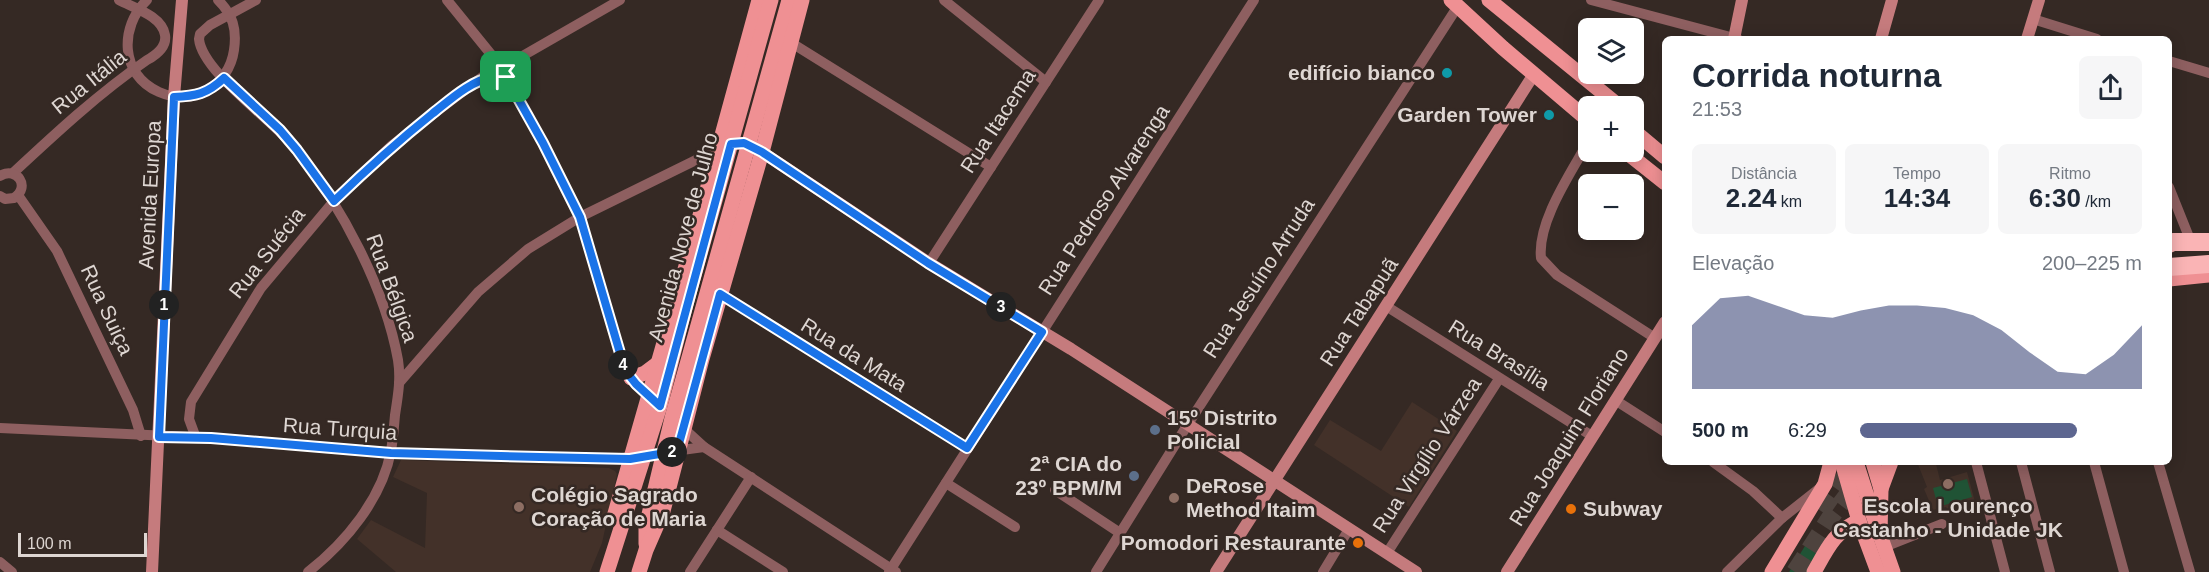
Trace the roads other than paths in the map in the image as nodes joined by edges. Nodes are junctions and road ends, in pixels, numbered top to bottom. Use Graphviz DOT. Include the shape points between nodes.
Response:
graph roads {
  1 [pos="119,0"];
  2 [pos="147,0"];
  3 [pos="182,0"];
  4 [pos="218,0"];
  5 [pos="256,0"];
  6 [pos="447,0"];
  7 [pos="620,0"];
  8 [pos="759,0"];
  9 [pos="771,0"];
  10 [pos="789,0"];
  11 [pos="802,0"];
  12 [pos="944,0"];
  13 [pos="1099,0"];
  14 [pos="1254,0"];
  15 [pos="1478,0"];
  16 [pos="1489,0"];
  17 [pos="1591,0"];
  18 [pos="1742,0"];
  19 [pos="2039,0"];
  20 [pos="1889,1"];
  21 [pos="1616,4"];
  22 [pos="1456,5"];
  23 [pos="137,10"];
  24 [pos="230,13"];
  25 [pos="2033,20"];
  26 [pos="1726,36"];
  27 [pos="1736,36"];
  28 [pos="1882,36"];
  29 [pos="2028,36"];
  30 [pos="2087,36"];
  31 [pos="790,42"];
  32 [pos="494,58"];
  33 [pos="513,60"];
  34 [pos="2172,62"];
  35 [pos="134,69"];
  36 [pos="2209,73"];
  37 [pos="1534,74"];
  38 [pos="497,75"];
  39 [pos="224,78"];
  40 [pos="1046,82"];
  41 [pos="1592,96"];
  42 [pos="1607,96"];
  43 [pos="174,97"];
  44 [pos="1578,100"];
  45 [pos="1578,111"];
  46 [pos="1644,126"];
  47 [pos="1644,139"];
  48 [pos="1662,141"];
  49 [pos="725,143"];
  50 [pos="756,149"];
  51 [pos="1644,154"];
  52 [pos="1662,154"];
  53 [pos="696,160"];
  54 [pos="1578,160"];
  55 [pos="714,162"];
  56 [pos="1639,162"];
  57 [pos="991,167"];
  58 [pos="1662,169"];
  59 [pos="7,174"];
  60 [pos="1662,181"];
  61 [pos="5,198"];
  62 [pos="2172,199"];
  63 [pos="334,201"];
  64 [pos="580,217"];
  65 [pos="2182,242"];
  66 [pos="928,263"];
  67 [pos="2209,264"];
  68 [pos="2172,267"];
  69 [pos="2209,275"];
  70 [pos="2172,279"];
  71 [pos="720,294"];
  72 [pos="1386,306"];
  73 [pos="1662,327"];
  74 [pos="1042,332"];
  75 [pos="1655,338"];
  76 [pos="657,364"];
  77 [pos="631,378"];
  78 [pos="1499,379"];
  79 [pos="399,383"];
  80 [pos="1615,400"];
  81 [pos="654,401"];
  82 [pos="678,423"];
  83 [pos="1188,424"];
  84 [pos="0,428"];
  85 [pos="1662,430"];
  86 [pos="141,435"];
  87 [pos="1592,436"];
  88 [pos="159,437"];
  89 [pos="196,438"];
  90 [pos="704,447"];
  91 [pos="967,448"];
  92 [pos="671,452"];
  93 [pos="391,453"];
  94 [pos="637,457"];
  95 [pos="1717,465"];
  96 [pos="1830,465"];
  97 [pos="1843,465"];
  98 [pos="1857,465"];
  99 [pos="1874,465"];
  100 [pos="1890,465"];
  101 [pos="1977,465"];
  102 [pos="2022,465"];
  103 [pos="2095,465"];
  104 [pos="2159,465"];
  105 [pos="750,477"];
  106 [pos="1274,481"];
  107 [pos="946,483"];
  108 [pos="1825,484"];
  109 [pos="1881,489"];
  110 [pos="1055,490"];
  111 [pos="1782,518"];
  112 [pos="1859,521"];
  113 [pos="1942,524"];
  114 [pos="1015,527"];
  115 [pos="1799,527"];
  116 [pos="1349,529"];
  117 [pos="717,530"];
  118 [pos="1120,533"];
  119 [pos="1882,541"];
  120 [pos="612,549"];
  121 [pos="1387,553"];
  122 [pos="0,561"];
  123 [pos="892,571"];
  124 [pos="12,572"];
  125 [pos="152,572"];
  126 [pos="308,572"];
  127 [pos="598,572"];
  128 [pos="607,572"];
  129 [pos="639,572"];
  130 [pos="690,572"];
  131 [pos="783,572"];
  132 [pos="1096,572"];
  133 [pos="1216,572"];
  134 [pos="1323,572"];
  135 [pos="1416,572"];
  136 [pos="1507,572"];
  137 [pos="1727,572"];
  138 [pos="1772,572"];
  139 [pos="1814,572"];
  140 [pos="1878,572"];
  141 [pos="1893,572"];
  142 [pos="2005,572"];
  143 [pos="2050,572"];
  144 [pos="2124,572"];
  145 [pos="2190,572"];
  1 -- 23 [label="street"];
  2 -- 23 [label="street"];
  3 -- 43 [label="street, Avenida Europa"];
  4 -- 24 [label="street"];
  5 -- 24 [label="street"];
  6 -- 32 [label="street"];
  7 -- 33 [label="street"];
  8 -- 49 [label="main road, Avenida Nove de Julho"];
  9 -- 49 [label="main road, Avenida Nove de Julho"];
  10 -- 50 [label="main road, Avenida Nove de Julho"];
  11 -- 31 [label="main road, Avenida Nove de Julho"];
  12 -- 40 [label="street"];
  13 -- 40 [label="street, Rua Itacema"];
  14 -- 74 [label="street, Rua Pedroso Alvarenga"];
  15 -- 41 [label="main road"];
  16 -- 42 [label="main road"];
  17 -- 21 [label="street"];
  18 -- 27 [label="street"];
  19 -- 25 [label="street"];
  20 -- 28 [label="street"];
  21 -- 26 [label="street"];
  22 -- 37 [label="main road"];
  22 -- 44 [label="main road" via="1501,35"];
  22 -- 83 [label="street, Rua Jesuíno Arruda"];
  23 -- 35 [label="street" via="127,40"];
  23 -- 35 [label="street, Rua Itália" via="155,19 165,34 159,52"];
  24 -- 39 [label="street" via="236,31 235,46"];
  24 -- 39 [label="street, Rua Bélgica" via="204,29 199,44 209,63"];
  25 -- 29 [label="street"];
  25 -- 30 [label="street"];
  31 -- 50 [label="main road, Avenida Nove de Julho"];
  31 -- 57 [label="street"];
  32 -- 33 [label="street"];
  32 -- 38 [label="street" via="491,62"];
  33 -- 38 [label="street" via="510,74"];
  34 -- 36 [label="street"];
  35 -- 43 [label="street" via="144,83"];
  35 -- 59 [label="street, Rua Itália"];
  37 -- 45 [label="main road"];
  37 -- 72 [label="street, Rua Tabapuã"];
  38 -- 63 [label="street, Rua Suécia" via="482,79 457,95 391,146"];
  38 -- 64 [label="street" via="543,143"];
  39 -- 43 [label="street" via="212,89"];
  39 -- 63 [label="street, Rua Bélgica" via="280,130"];
  40 -- 57 [label="street, Rua Itacema"];
  43 -- 88 [label="street, Avenida Europa"];
  46 -- 48 [label="main road"];
  47 -- 52 [label="main road"];
  49 -- 50 [label="street" via="744,143"];
  49 -- 53 [label="street"];
  49 -- 55 [label="main road, Avenida Nove de Julho"];
  49 -- 81 [label="main road, Avenida Nove de Julho"];
  50 -- 66 [label="street"];
  50 -- 71 [label="main road, Avenida Nove de Julho"];
  50 -- 82 [label="main road, Avenida Nove de Julho"];
  51 -- 58 [label="main road"];
  53 -- 55 [label="street"];
  53 -- 64 [label="street"];
  54 -- 75 [label="street" via="1541,241 1541,258 1557,275"];
  55 -- 76 [label="main road, Avenida Nove de Julho"];
  56 -- 60 [label="main road"];
  57 -- 66 [label="street, Rua Itacema"];
  59 -- 61 [label="street" via="22,185"];
  61 -- 86 [label="street, Rua Suiça" via="26,206 57,251"];
  62 -- 65 [label="street"];
  63 -- 79 [label="street, Rua Bélgica" via="355,240 385,314 398,360"];
  63 -- 89 [label="street, Rua Suécia" via="261,288 200,384 189,413"];
  64 -- 77 [label="street" via="621,360"];
  64 -- 79 [label="street" via="528,249 478,292"];
  66 -- 74 [label="street"];
  67 -- 68 [label="highway"];
  69 -- 70 [label="main road"];
  71 -- 82 [label="main road, Avenida Nove de Julho"];
  71 -- 91 [label="street, Rua da Mata"];
  72 -- 78 [label="street, Rua Brasília"];
  72 -- 106 [label="street, Rua Tabapuã"];
  73 -- 75 [label="street, Rua Joaquim Floriano"];
  74 -- 83 [label="street"];
  74 -- 91 [label="street, Rua Pedroso Alvarenga"];
  75 -- 80 [label="street, Rua Joaquim Floriano"];
  76 -- 77 [label="main road"];
  76 -- 81 [label="main road, Avenida Nove de Julho"];
  77 -- 81 [label="street"];
  78 -- 87 [label="street, Rua Brasília"];
  78 -- 121 [label="street, Rua Virgílio Várzea"];
  79 -- 93 [label="street, Rua Bélgica"];
  80 -- 85 [label="street"];
  80 -- 87 [label="street, Rua Joaquim Floriano"];
  81 -- 82 [label="street"];
  81 -- 94 [label="main road, Avenida Nove de Julho"];
  82 -- 90 [label="street"];
  82 -- 92 [label="main road, Avenida Nove de Julho"];
  83 -- 106 [label="street"];
  83 -- 118 [label="street, Rua Jesuíno Arruda"];
  84 -- 86 [label="street, Rua Turquia"];
  86 -- 88 [label="street, Rua Turquia"];
  87 -- 136 [label="street, Rua Joaquim Floriano"];
  88 -- 89 [label="street, Rua Turquia"];
  88 -- 125 [label="street, Avenida Europa"];
  89 -- 93 [label="street, Rua Turquia"];
  90 -- 92 [label="street, Rua Turquia"];
  90 -- 105 [label="street"];
  91 -- 107 [label="street, Rua Pedroso Alvarenga"];
  92 -- 94 [label="street, Rua Turquia"];
  92 -- 129 [label="main road, Avenida Nove de Julho" via="663,511"];
  93 -- 94 [label="street, Rua Turquia"];
  93 -- 126 [label="street, Rua Bélgica" via="360,519"];
  94 -- 120 [label="main road, Avenida Nove de Julho"];
  95 -- 111 [label="street"];
  96 -- 108 [label="main road"];
  97 -- 112 [label="main road"];
  98 -- 119 [label="main road"];
  99 -- 109 [label="main road"];
  100 -- 109 [label="main road"];
  101 -- 142 [label="street"];
  102 -- 143 [label="street"];
  103 -- 144 [label="street"];
  104 -- 145 [label="street"];
  105 -- 117 [label="street"];
  105 -- 123 [label="street"];
  106 -- 116 [label="street"];
  106 -- 133 [label="street, Rua Tabapuã"];
  107 -- 114 [label="street"];
  107 -- 123 [label="street, Rua Pedroso Alvarenga"];
  108 -- 111 [label="street"];
  108 -- 115 [label="main road"];
  109 -- 119 [label="main road"];
  110 -- 118 [label="street"];
  111 -- 115 [label="street" via="1796,521"];
  111 -- 137 [label="street"];
  112 -- 139 [label="main road" via="1838,532"];
  112 -- 140 [label="main road"];
  113 -- 119 [label="street"];
  115 -- 138 [label="main road"];
  116 -- 121 [label="street"];
  116 -- 134 [label="street"];
  117 -- 130 [label="street"];
  117 -- 131 [label="street"];
  118 -- 132 [label="street, Rua Jesuíno Arruda"];
  119 -- 141 [label="main road"];
  120 -- 127 [label="main road"];
  120 -- 128 [label="main road, Avenida Nove de Julho"];
  121 -- 135 [label="street"];
  122 -- 124 [label="street"];
}
